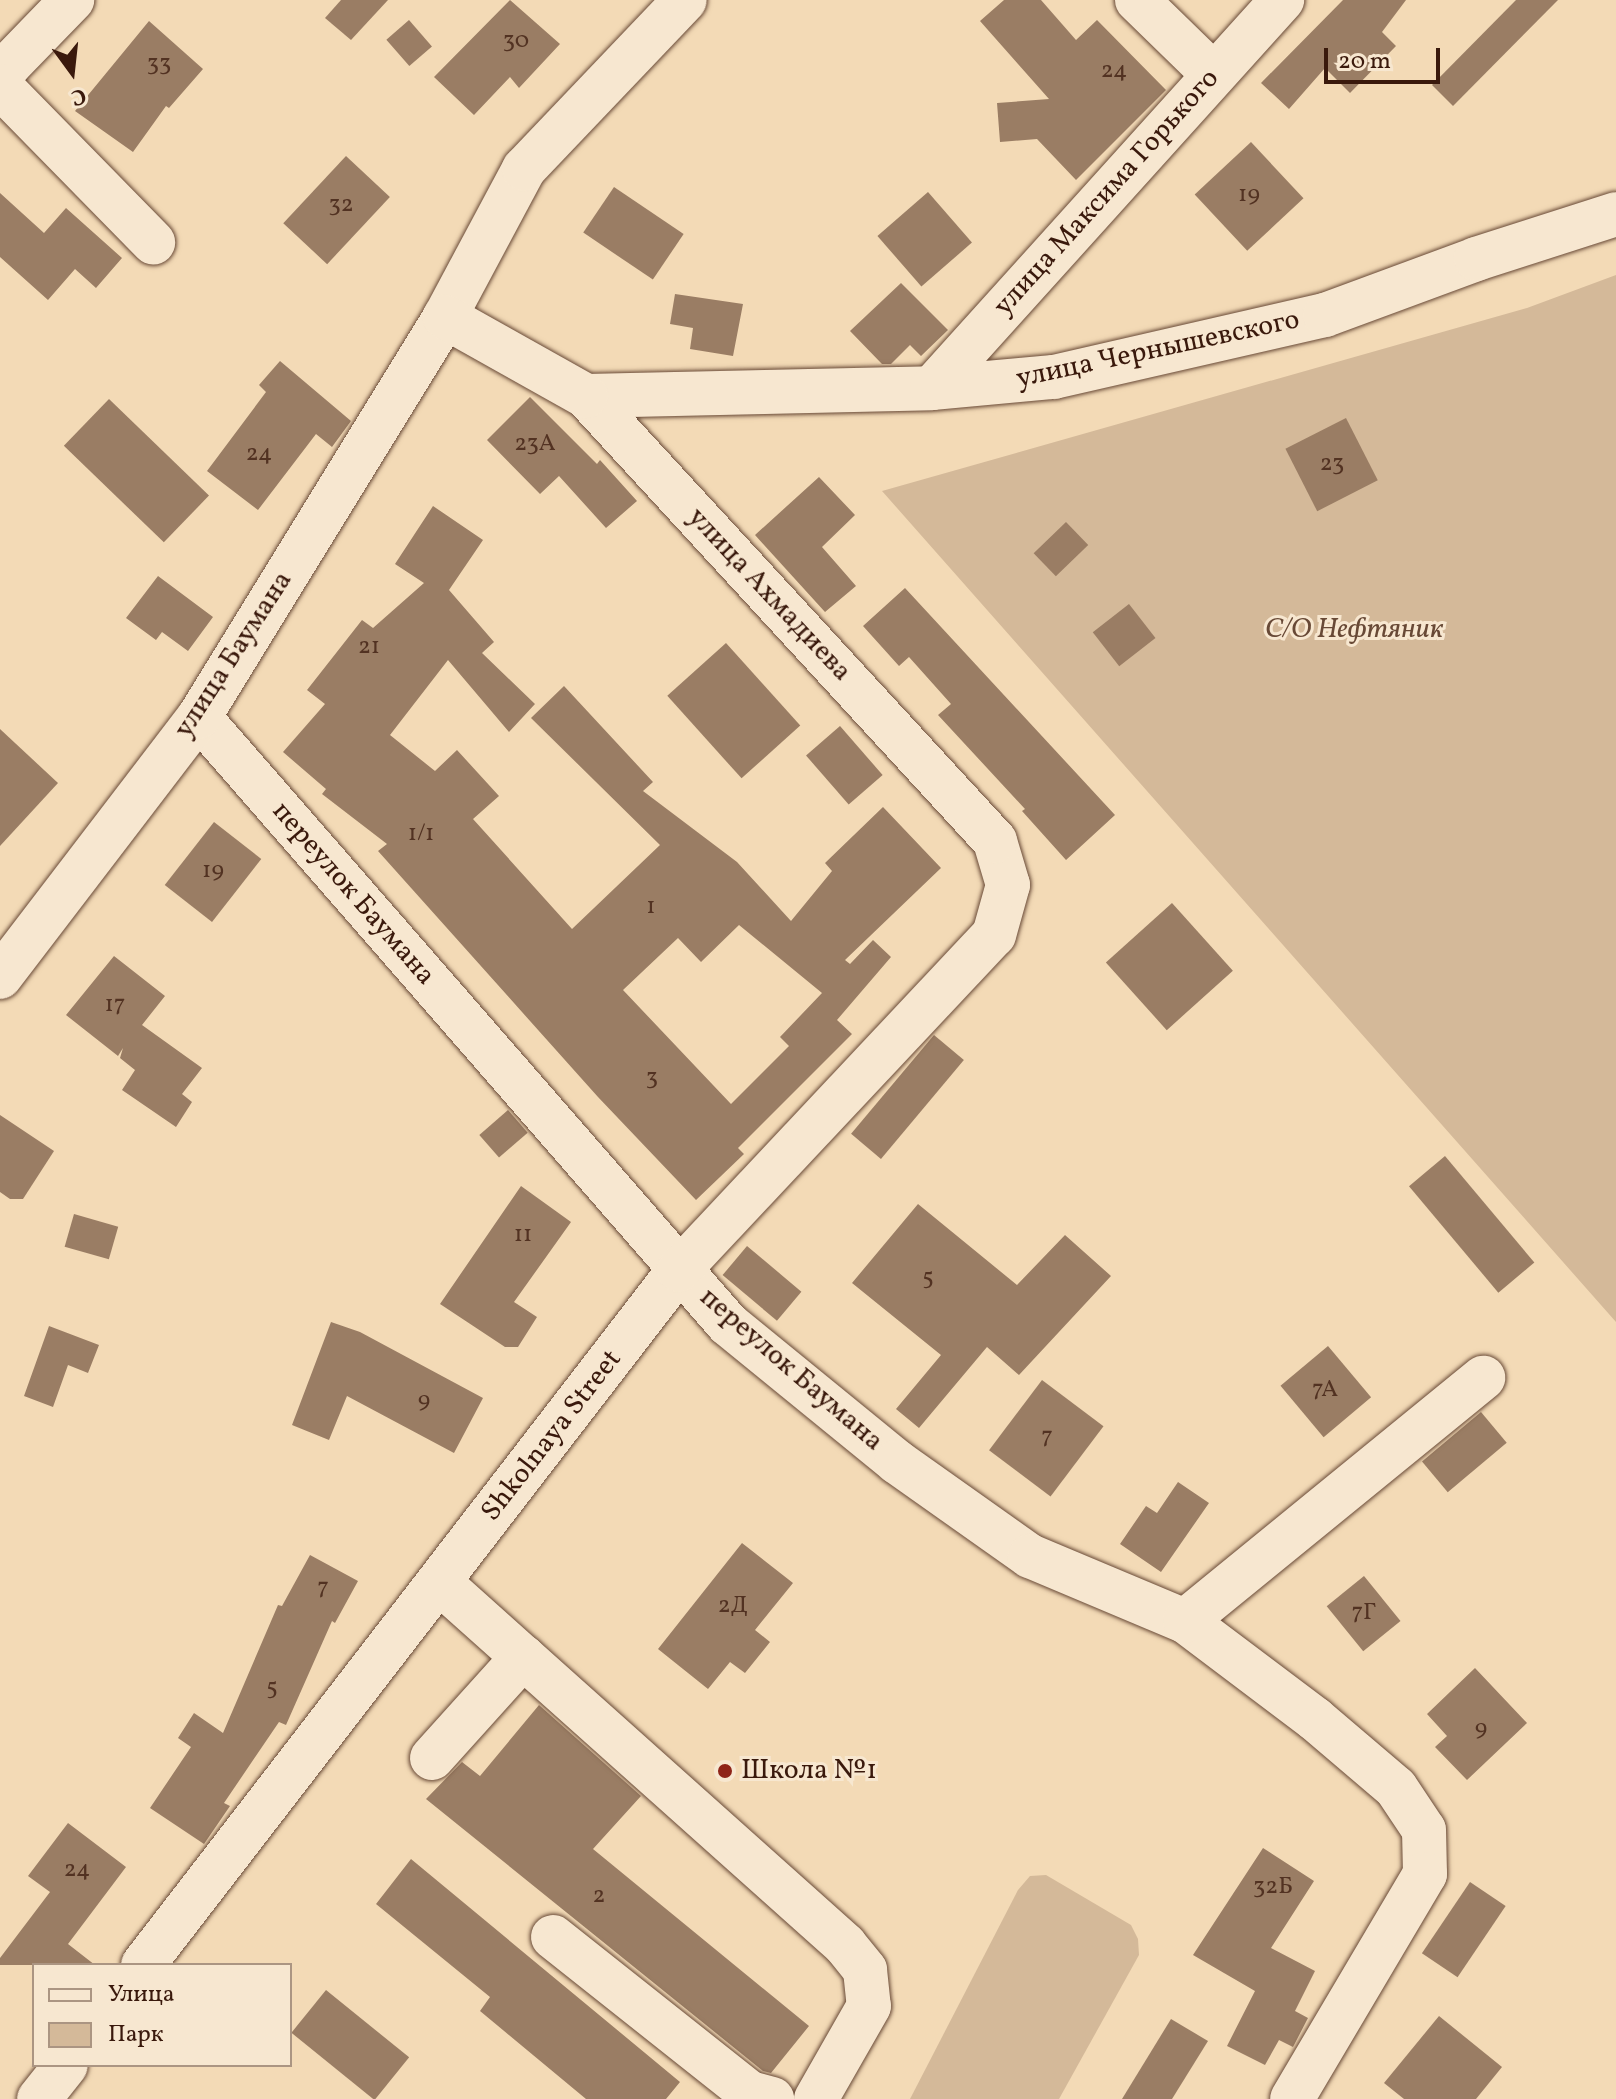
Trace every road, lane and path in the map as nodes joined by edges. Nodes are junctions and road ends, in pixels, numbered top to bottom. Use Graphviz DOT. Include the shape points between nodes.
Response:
graph roads {
  1 [pos="72,0"];
  2 [pos="685,0"];
  3 [pos="1137,0"];
  4 [pos="1282,0"];
  5 [pos="3,74"];
  6 [pos="1213,74"];
  7 [pos="1616,214"];
  8 [pos="153,242"];
  9 [pos="445,317"];
  10 [pos="932,388"];
  11 [pos="715,395"];
  12 [pos="586,396"];
  13 [pos="663,479"];
  14 [pos="199,717"];
  15 [pos="994,935"];
  16 [pos="0,977"];
  17 [pos="679,1270"];
  18 [pos="1483,1378"];
  19 [pos="439,1582"];
  20 [pos="1185,1621"];
  21 [pos="523,1657"];
  22 [pos="432,1758"];
  23 [pos="553,1937"];
  24 [pos="145,1963"];
  25 [pos="64,2067"];
  26 [pos="39,2099"];
  27 [pos="772,2099"];
  28 [pos="816,2099"];
  29 [pos="1292,2099"];
  1 -- 5 [label="street"];
  2 -- 9 [label="street, улица Баумана" via="524,169"];
  3 -- 6 [label="street"];
  4 -- 6 [label="street, улица Максима Горького"];
  5 -- 8 [label="street"];
  6 -- 10 [label="street, улица Максима Горького"];
  7 -- 10 [label="street, улица Чернышевского" via="1325,315 1054,377"];
  9 -- 12 [label="street, улица Ахмадиева"];
  9 -- 14 [label="street, улица Баумана"];
  10 -- 11 [label="street, улица Чернышевского"];
  11 -- 12 [label="street, улица Чернышевского"];
  11 -- 13 [label="street" via="674,414 660,429 655,448"];
  12 -- 13 [label="street, улица Ахмадиева"];
  13 -- 15 [label="street, улица Ахмадиева" via="995,841 1008,885"];
  14 -- 16 [label="street, улица Баумана"];
  14 -- 17 [label="street, переулок Баумана"];
  15 -- 17 [label="street, Shkolnaya Street"];
  17 -- 19 [label="street, Shkolnaya Street"];
  17 -- 20 [label="street, переулок Баумана" via="728,1324 897,1462 1030,1556"];
  18 -- 20 [label="street"];
  19 -- 21 [label="street"];
  19 -- 24 [label="street, Shkolnaya Street"];
  20 -- 29 [label="street, переулок Баумана" via="1396,1788 1424,1830 1425,1874"];
  21 -- 22 [label="street"];
  21 -- 28 [label="street" via="845,1945 865,1970 869,2006"];
  23 -- 27 [label="street" via="750,2093"];
  25 -- 26 [label="street"];
}
